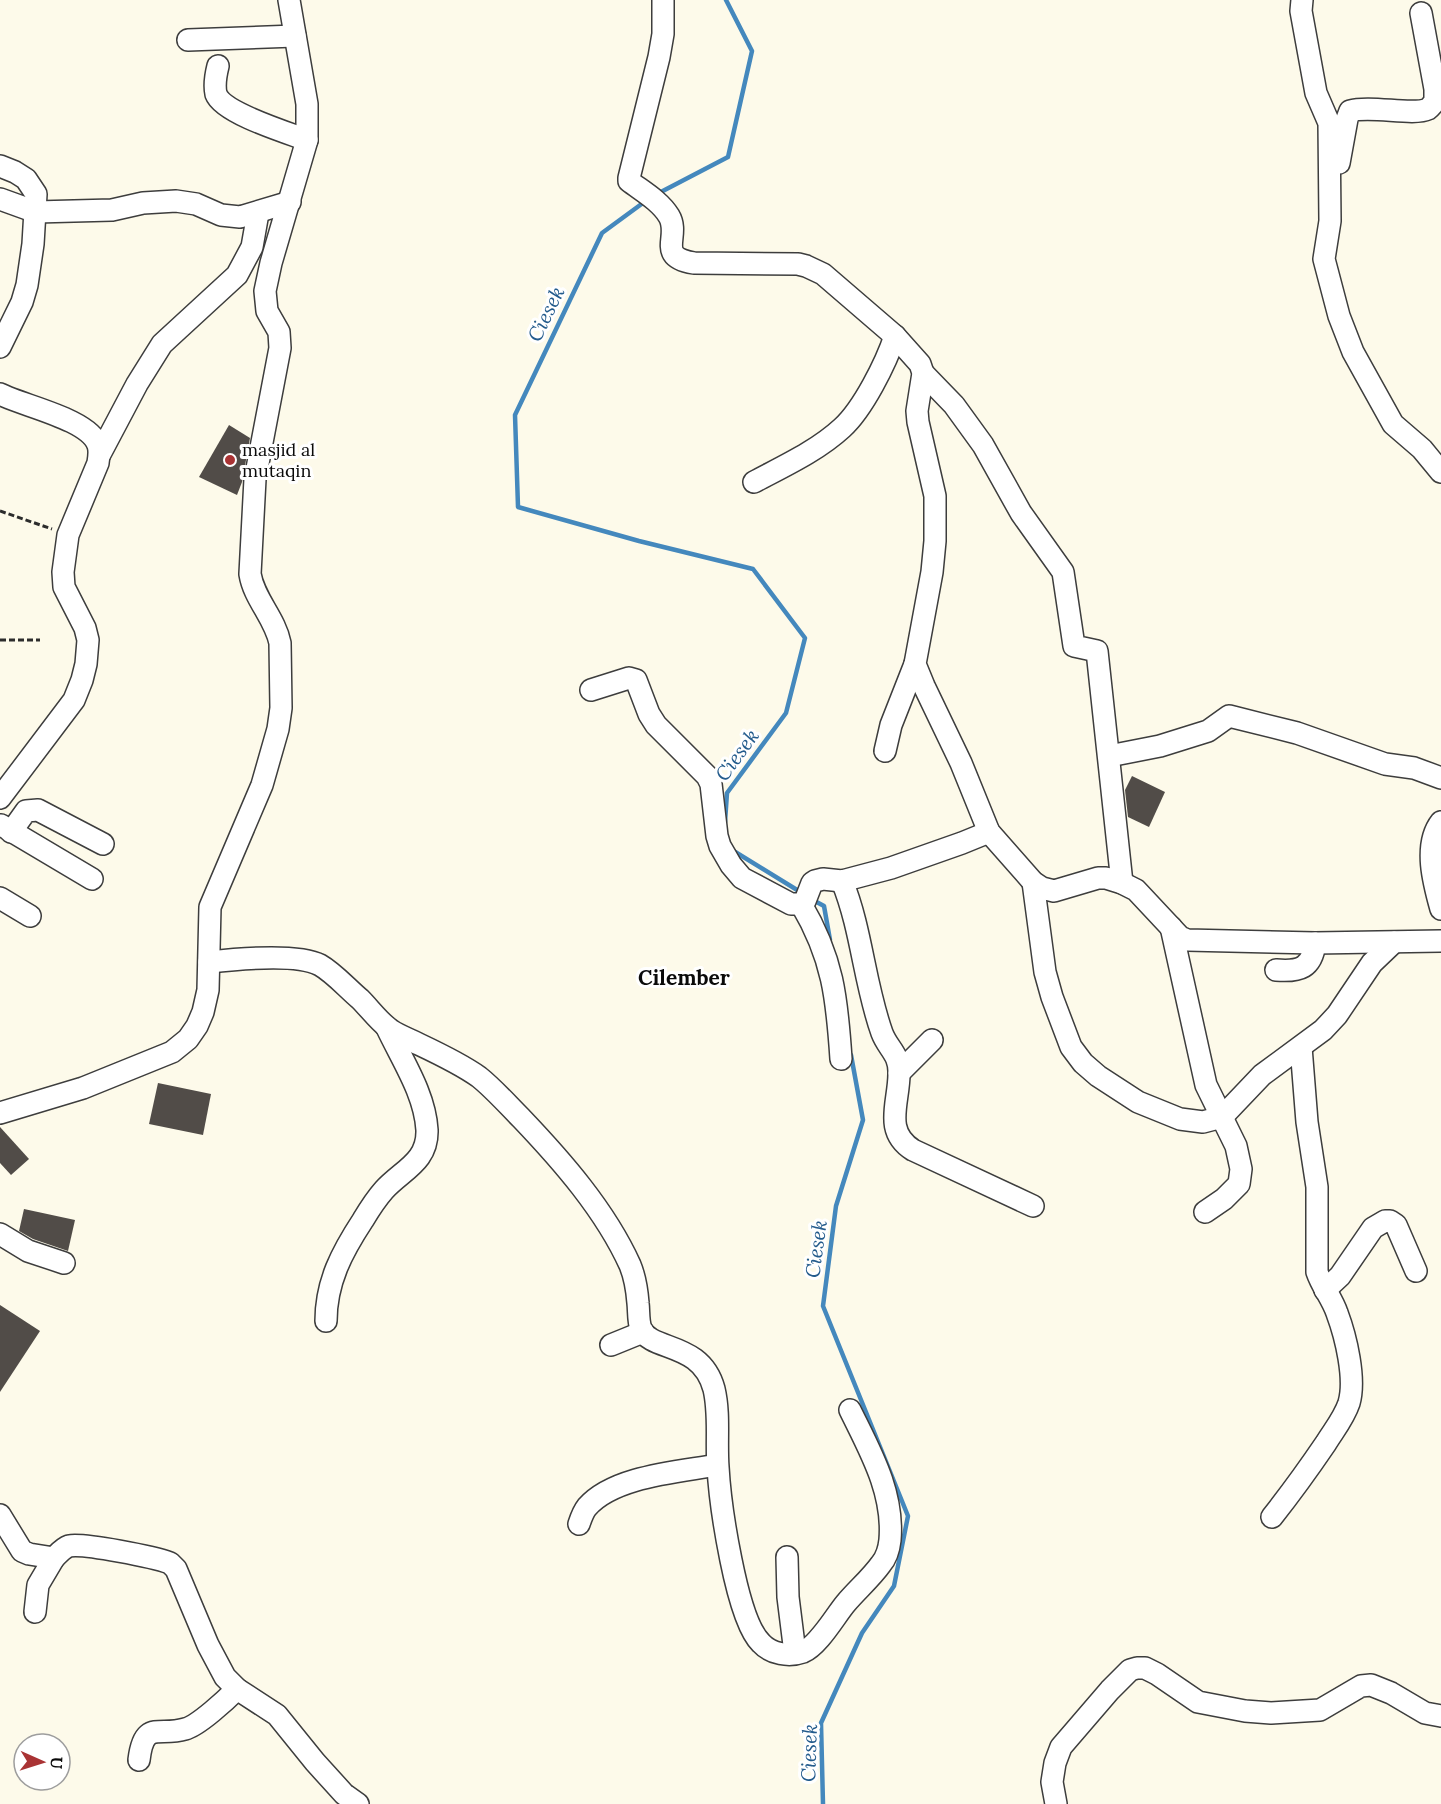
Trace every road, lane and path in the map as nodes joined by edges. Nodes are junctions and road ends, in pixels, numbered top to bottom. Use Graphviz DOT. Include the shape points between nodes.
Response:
graph roads {
  1 [pos="289,0"];
  2 [pos="663,0"];
  3 [pos="1302,0"];
  4 [pos="1422,13"];
  5 [pos="295,36"];
  6 [pos="188,40"];
  7 [pos="218,66"];
  8 [pos="307,140"];
  9 [pos="0,166"];
  10 [pos="0,199"];
  11 [pos="290,202"];
  12 [pos="1330,204"];
  13 [pos="36,212"];
  14 [pos="258,213"];
  15 [pos="895,336"];
  16 [pos="0,346"];
  17 [pos="923,373"];
  18 [pos="0,394"];
  19 [pos="100,454"];
  20 [pos="1441,472"];
  21 [pos="754,482"];
  22 [pos="0,511"];
  23 [pos="68,535"];
  24 [pos="0,640"];
  25 [pos="40,640"];
  26 [pos="915,664"];
  27 [pos="591,690"];
  28 [pos="885,750"];
  29 [pos="1109,756"];
  30 [pos="1441,778"];
  31 [pos="0,798"];
  32 [pos="1441,822"];
  33 [pos="6,829"];
  34 [pos="989,832"];
  35 [pos="104,844"];
  36 [pos="92,879"];
  37 [pos="842,881"];
  38 [pos="1033,882"];
  39 [pos="1122,883"];
  40 [pos="806,896"];
  41 [pos="0,898"];
  42 [pos="1441,909"];
  43 [pos="30,916"];
  44 [pos="1171,927"];
  45 [pos="1441,941"];
  46 [pos="1394,942"];
  47 [pos="1315,943"];
  48 [pos="209,962"];
  49 [pos="1276,970"];
  50 [pos="387,1028"];
  51 [pos="932,1040"];
  52 [pos="1302,1047"];
  53 [pos="841,1059"];
  54 [pos="899,1073"];
  55 [pos="2,1110"];
  56 [pos="1222,1117"];
  57 [pos="1033,1206"];
  58 [pos="1205,1212"];
  59 [pos="0,1233"];
  60 [pos="63,1263"];
  61 [pos="1416,1271"];
  62 [pos="1325,1290"];
  63 [pos="326,1321"];
  64 [pos="643,1332"];
  65 [pos="611,1345"];
  66 [pos="850,1410"];
  67 [pos="717,1465"];
  68 [pos="0,1515"];
  69 [pos="1272,1517"];
  70 [pos="579,1524"];
  71 [pos="787,1557"];
  72 [pos="54,1558"];
  73 [pos="35,1611"];
  74 [pos="795,1653"];
  75 [pos="237,1689"];
  76 [pos="1441,1716"];
  77 [pos="139,1760"];
  78 [pos="358,1804"];
  79 [pos="1056,1804"];
  1 -- 5 [label="street"];
  2 -- 15 [label="street" via="659,57 629,181 661,206 672,221 671,251 682,260 704,264 806,266 832,280"];
  3 -- 12 [label="street" via="1316,93 1329,123"];
  4 -- 12 [label="street" via="1435,102 1428,109 1350,111"];
  5 -- 6 [label="street"];
  5 -- 8 [label="street" via="308,112"];
  7 -- 8 [label="street" via="216,92 225,103 259,122"];
  8 -- 11 [label="street"];
  9 -- 13 [label="street" via="26,179 36,194"];
  10 -- 13 [label="street"];
  11 -- 14 [label="street"];
  11 -- 48 [label="street" via="265,291 267,311 278,327 280,348 255,479 249,574 279,638 280,719 262,785 210,907"];
  12 -- 20 [label="street" via="1324,259 1353,352 1393,424"];
  13 -- 14 [label="street" via="112,210 144,202 176,201 240,218"];
  13 -- 16 [label="street" via="27,285"];
  14 -- 19 [label="street" via="252,248 237,275 162,344"];
  15 -- 17 [label="street" via="920,364"];
  15 -- 21 [label="street" via="887,358 841,429 806,454"];
  17 -- 26 [label="street" via="918,422 935,495 935,542"];
  17 -- 29 [label="street" via="954,405 983,445 1022,513 1063,572 1074,646 1097,651"];
  18 -- 19 [label="street" via="75,423 94,438"];
  19 -- 23 [label="street"];
  22 -- 23 [label="path"];
  23 -- 31 [label="street" via="64,587 88,640 82,680 74,699"];
  24 -- 25 [label="path"];
  26 -- 28 [label="street"];
  26 -- 34 [label="street"];
  27 -- 40 [label="street" via="629,678 636,680 656,725 707,776 720,846 742,878 795,905"];
  29 -- 30 [label="street" via="1198,734 1229,716"];
  29 -- 39 [label="street"];
  32 -- 42 [label="street" via="1434,837 1431,861"];
  33 -- 35 [label="street" via="26,811 38,810"];
  33 -- 36 [label="street"];
  34 -- 37 [label="street" via="891,868"];
  34 -- 38 [label="street"];
  37 -- 40 [label="street" via="821,879"];
  37 -- 54 [label="street" via="861,939 875,1013 883,1036 896,1055"];
  38 -- 39 [label="street" via="1054,891 1098,878"];
  38 -- 56 [label="street" via="1045,972 1071,1047 1083,1063 1138,1102 1167,1115 1203,1122"];
  39 -- 44 [label="street" via="1136,891"];
  40 -- 53 [label="street" via="808,917 830,969"];
  41 -- 43 [label="street"];
  44 -- 47 [label="street" via="1187,940"];
  44 -- 56 [label="street" via="1206,1085"];
  45 -- 46 [label="street"];
  46 -- 47 [label="street"];
  46 -- 52 [label="street" via="1368,970 1337,1015"];
  47 -- 49 [label="street" via="1313,956 1305,966"];
  48 -- 50 [label="street" via="271,959 318,964 364,1002"];
  48 -- 55 [label="street" via="208,990 200,1019 192,1035 177,1048 83,1088"];
  50 -- 63 [label="street" via="423,1106 426,1141 416,1163 384,1190 341,1256 327,1295"];
  50 -- 64 [label="street" via="479,1078 579,1183 630,1265 636,1280"];
  51 -- 54 [label="street"];
  52 -- 56 [label="street" via="1262,1075"];
  52 -- 62 [label="street" via="1307,1122 1317,1187 1317,1272"];
  54 -- 57 [label="street" via="894,1125 907,1146"];
  56 -- 58 [label="street" via="1236,1146 1241,1178 1232,1192"];
  59 -- 60 [label="street" via="28,1251"];
  61 -- 62 [label="street" via="1396,1225 1385,1221 1373,1228 1340,1276"];
  62 -- 69 [label="street" via="1337,1313 1348,1357 1349,1402 1343,1418"];
  64 -- 65 [label="street"];
  64 -- 67 [label="street" via="692,1356 709,1376 717,1406"];
  66 -- 74 [label="street" via="883,1482 890,1514 889,1547 881,1564 812,1646"];
  67 -- 70 [label="street" via="651,1476 618,1487 588,1506"];
  67 -- 74 [label="street" via="723,1516 744,1610 761,1644 775,1653"];
  68 -- 72 [label="street" via="22,1551"];
  71 -- 74 [label="street"];
  72 -- 73 [label="street" via="38,1585"];
  72 -- 75 [label="street" via="74,1546 170,1563 183,1583 208,1646 225,1677"];
  75 -- 77 [label="street" via="187,1729 156,1731 146,1736"];
  75 -- 78 [label="street" via="277,1715 344,1794"];
  76 -- 79 [label="street" via="1425,1713 1371,1685 1361,1686 1320,1710 1245,1711 1198,1702 1151,1671 1134,1668 1060,1747 1052,1782"];
}
